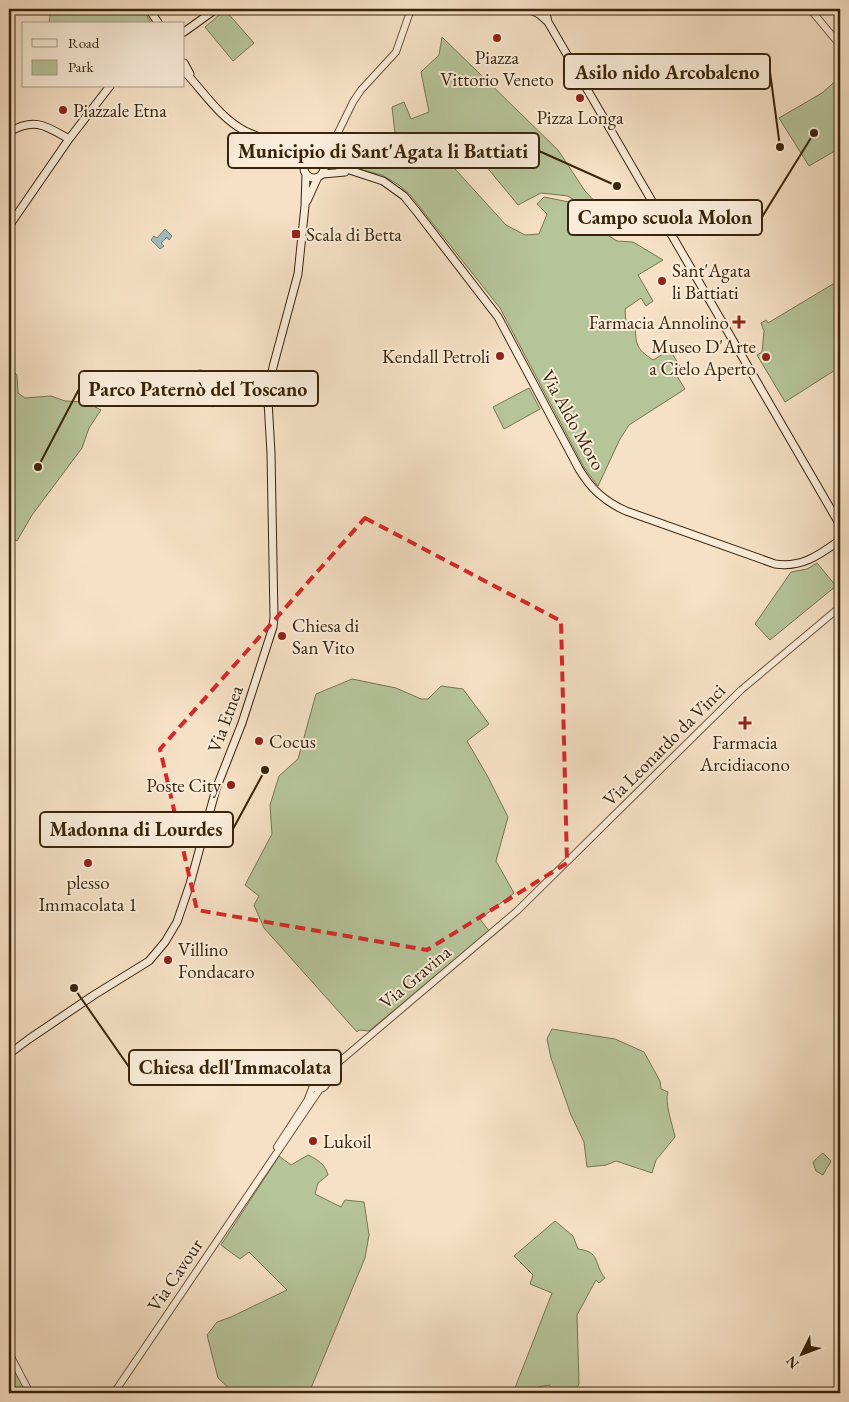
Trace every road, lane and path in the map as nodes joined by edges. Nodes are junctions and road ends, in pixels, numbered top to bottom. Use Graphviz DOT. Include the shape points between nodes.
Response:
graph roads {
  1 [pos="149,9"];
  2 [pos="216,9"];
  3 [pos="411,9"];
  4 [pos="545,9"];
  5 [pos="810,9"];
  6 [pos="534,10"];
  7 [pos="158,22"];
  8 [pos="548,22"];
  9 [pos="185,31"];
  10 [pos="840,45"];
  11 [pos="185,64"];
  12 [pos="185,72"];
  13 [pos="196,85"];
  14 [pos="108,88"];
  15 [pos="9,132"];
  16 [pos="69,139"];
  17 [pos="292,148"];
  18 [pos="328,153"];
  19 [pos="305,165"];
  20 [pos="321,167"];
  21 [pos="339,168"];
  22 [pos="350,172"];
  23 [pos="306,174"];
  24 [pos="305,206"];
  25 [pos="9,226"];
  26 [pos="840,525"];
  27 [pos="840,540"];
  28 [pos="840,607"];
  29 [pos="517,911"];
  30 [pos="9,1054"];
  31 [pos="324,1075"];
  32 [pos="313,1086"];
  33 [pos="320,1089"];
  34 [pos="262,1174"];
  35 [pos="9,1353"];
  36 [pos="30,1393"];
  37 [pos="114,1393"];
  1 -- 7 [label="main road"];
  2 -- 9 [label="main road"];
  3 -- 18 [label="street" via="396,52 361,90"];
  4 -- 8 [label="main road"];
  5 -- 10 [label="street"];
  6 -- 8 [label="main road"];
  8 -- 26 [label="main road"];
  11 -- 13 [label="main road"];
  12 -- 13 [label="main road"];
  13 -- 17 [label="main road" via="228,120"];
  14 -- 16 [label="main road"];
  15 -- 16 [label="main road" via="22,125 34,124 48,127"];
  16 -- 25 [label="main road"];
  17 -- 19 [label="main road"];
  17 -- 20 [label="main road" via="303,152"];
  18 -- 20 [label="street"];
  18 -- 21 [label="street"];
  19 -- 20 [label="main road" via="308,160"];
  19 -- 23 [label="main road"];
  20 -- 21 [label="main road"];
  20 -- 22 [label="main road"];
  20 -- 23 [label="main road" via="310,178"];
  20 -- 24 [label="main road"];
  21 -- 22 [label="main road"];
  22 -- 27 [label="main road, Via Aldo Moro" via="372,176 404,196 482,294 498,316 579,469 592,489 605,500 626,511 775,564 801,563"];
  23 -- 24 [label="main road"];
  24 -- 30 [label="main road, Via Etnea" via="298,274 273,367 268,401 273,627 216,789 177,922 149,961"];
  28 -- 29 [label="street, Via Leonardo da Vinci" via="742,689"];
  29 -- 31 [label="street, Via Gravina"];
  31 -- 32 [label="street" via="312,1077"];
  31 -- 33 [label="street" via="326,1085"];
  32 -- 33 [label="street"];
  32 -- 34 [label="street, Via Cavour"];
  33 -- 34 [label="street, Via Cavour"];
  34 -- 37 [label="street, Via Cavour"];
  35 -- 36 [label="street"];
}
